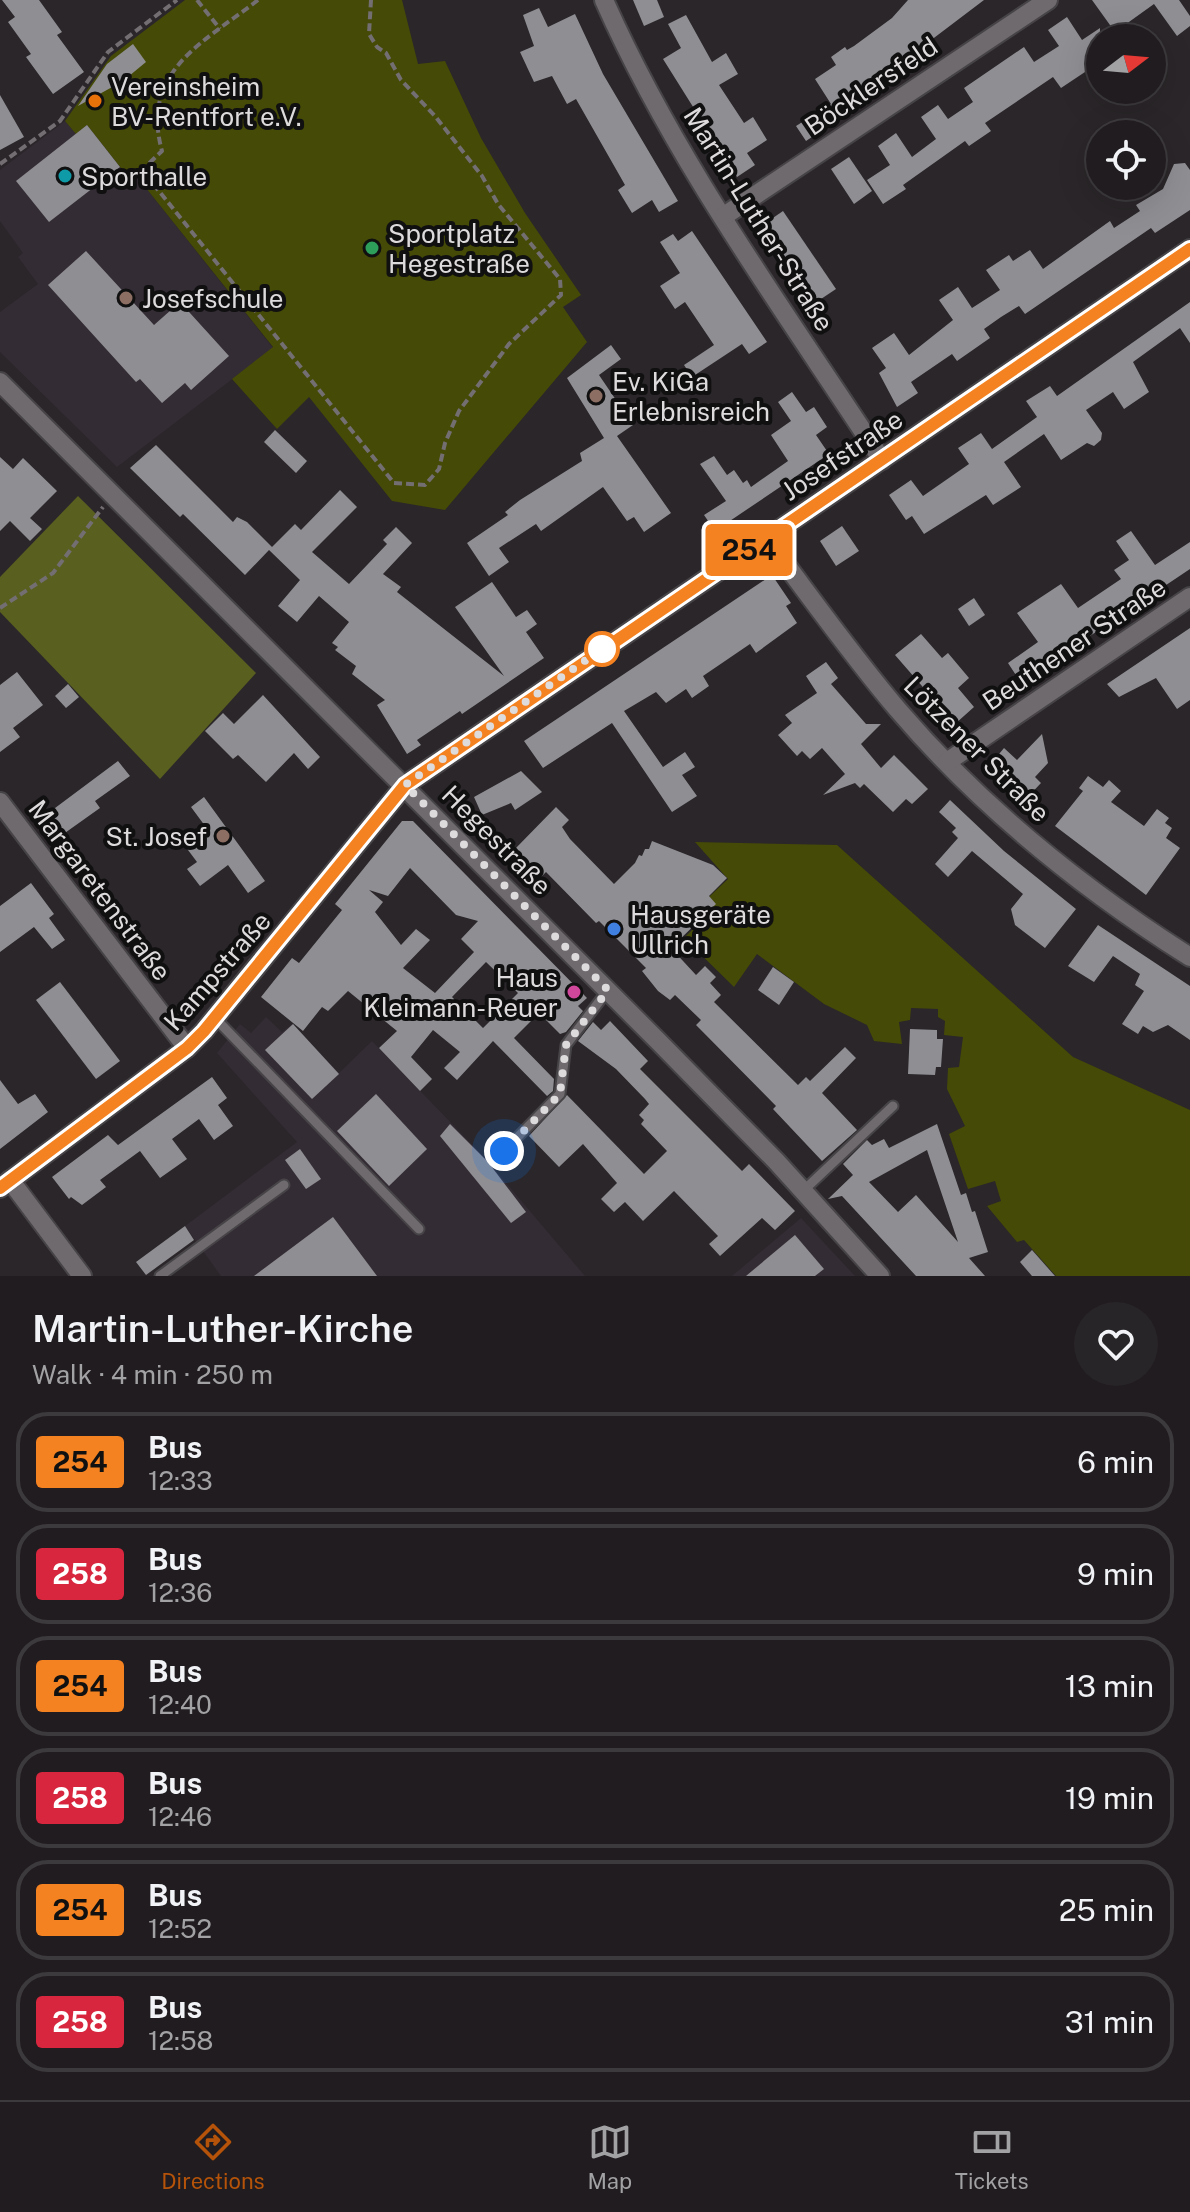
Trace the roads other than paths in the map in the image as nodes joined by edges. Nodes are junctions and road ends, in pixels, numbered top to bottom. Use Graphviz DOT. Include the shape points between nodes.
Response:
graph roads {
  1 [pos="604,0"];
  2 [pos="1038,3"];
  3 [pos="724,216"];
  4 [pos="1190,249"];
  5 [pos="0,382"];
  6 [pos="882,460"];
  7 [pos="766,538"];
  8 [pos="1190,597"];
  9 [pos="947,762"];
  10 [pos="405,785"];
  11 [pos="0,802"];
  12 [pos="1190,957"];
  13 [pos="608,990"];
  14 [pos="215,1018"];
  15 [pos="187,1048"];
  16 [pos="893,1106"];
  17 [pos="504,1151"];
  18 [pos="5,1184"];
  19 [pos="284,1185"];
  20 [pos="803,1191"];
  21 [pos="419,1229"];
  22 [pos="82,1276"];
  23 [pos="160,1276"];
  24 [pos="880,1276"];
  1 -- 3 [label="street, Martin-Luther-Straße" via="631,62"];
  2 -- 3 [label="street, Böcklersfeld"];
  3 -- 6 [label="street, Martin-Luther-Straße"];
  4 -- 6 [label="street, Josefstraße"];
  5 -- 10 [label="street, Hegestraße"];
  6 -- 7 [label="street, Josefstraße"];
  7 -- 9 [label="street, Lötzener Straße" via="900,712"];
  7 -- 10 [label="street, Josefstraße"];
  8 -- 9 [label="street, Beuthener Straße"];
  9 -- 12 [label="street, Lötzener Straße" via="1048,855"];
  10 -- 13 [label="street, Hegestraße"];
  10 -- 14 [label="street, Kampstraße"];
  11 -- 15 [label="street, Margaretenstraße"];
  13 -- 17 [label="lane" via="566,1045 560,1094"];
  13 -- 20 [label="street, Hegestraße"];
  14 -- 15 [label="street, Kampstraße"];
  14 -- 21 [label="lane"];
  15 -- 18 [label="street, Kampstraße"];
  16 -- 20 [label="lane"];
  18 -- 22 [label="street"];
  19 -- 23 [label="lane"];
  20 -- 24 [label="street, Hegestraße"];
}
